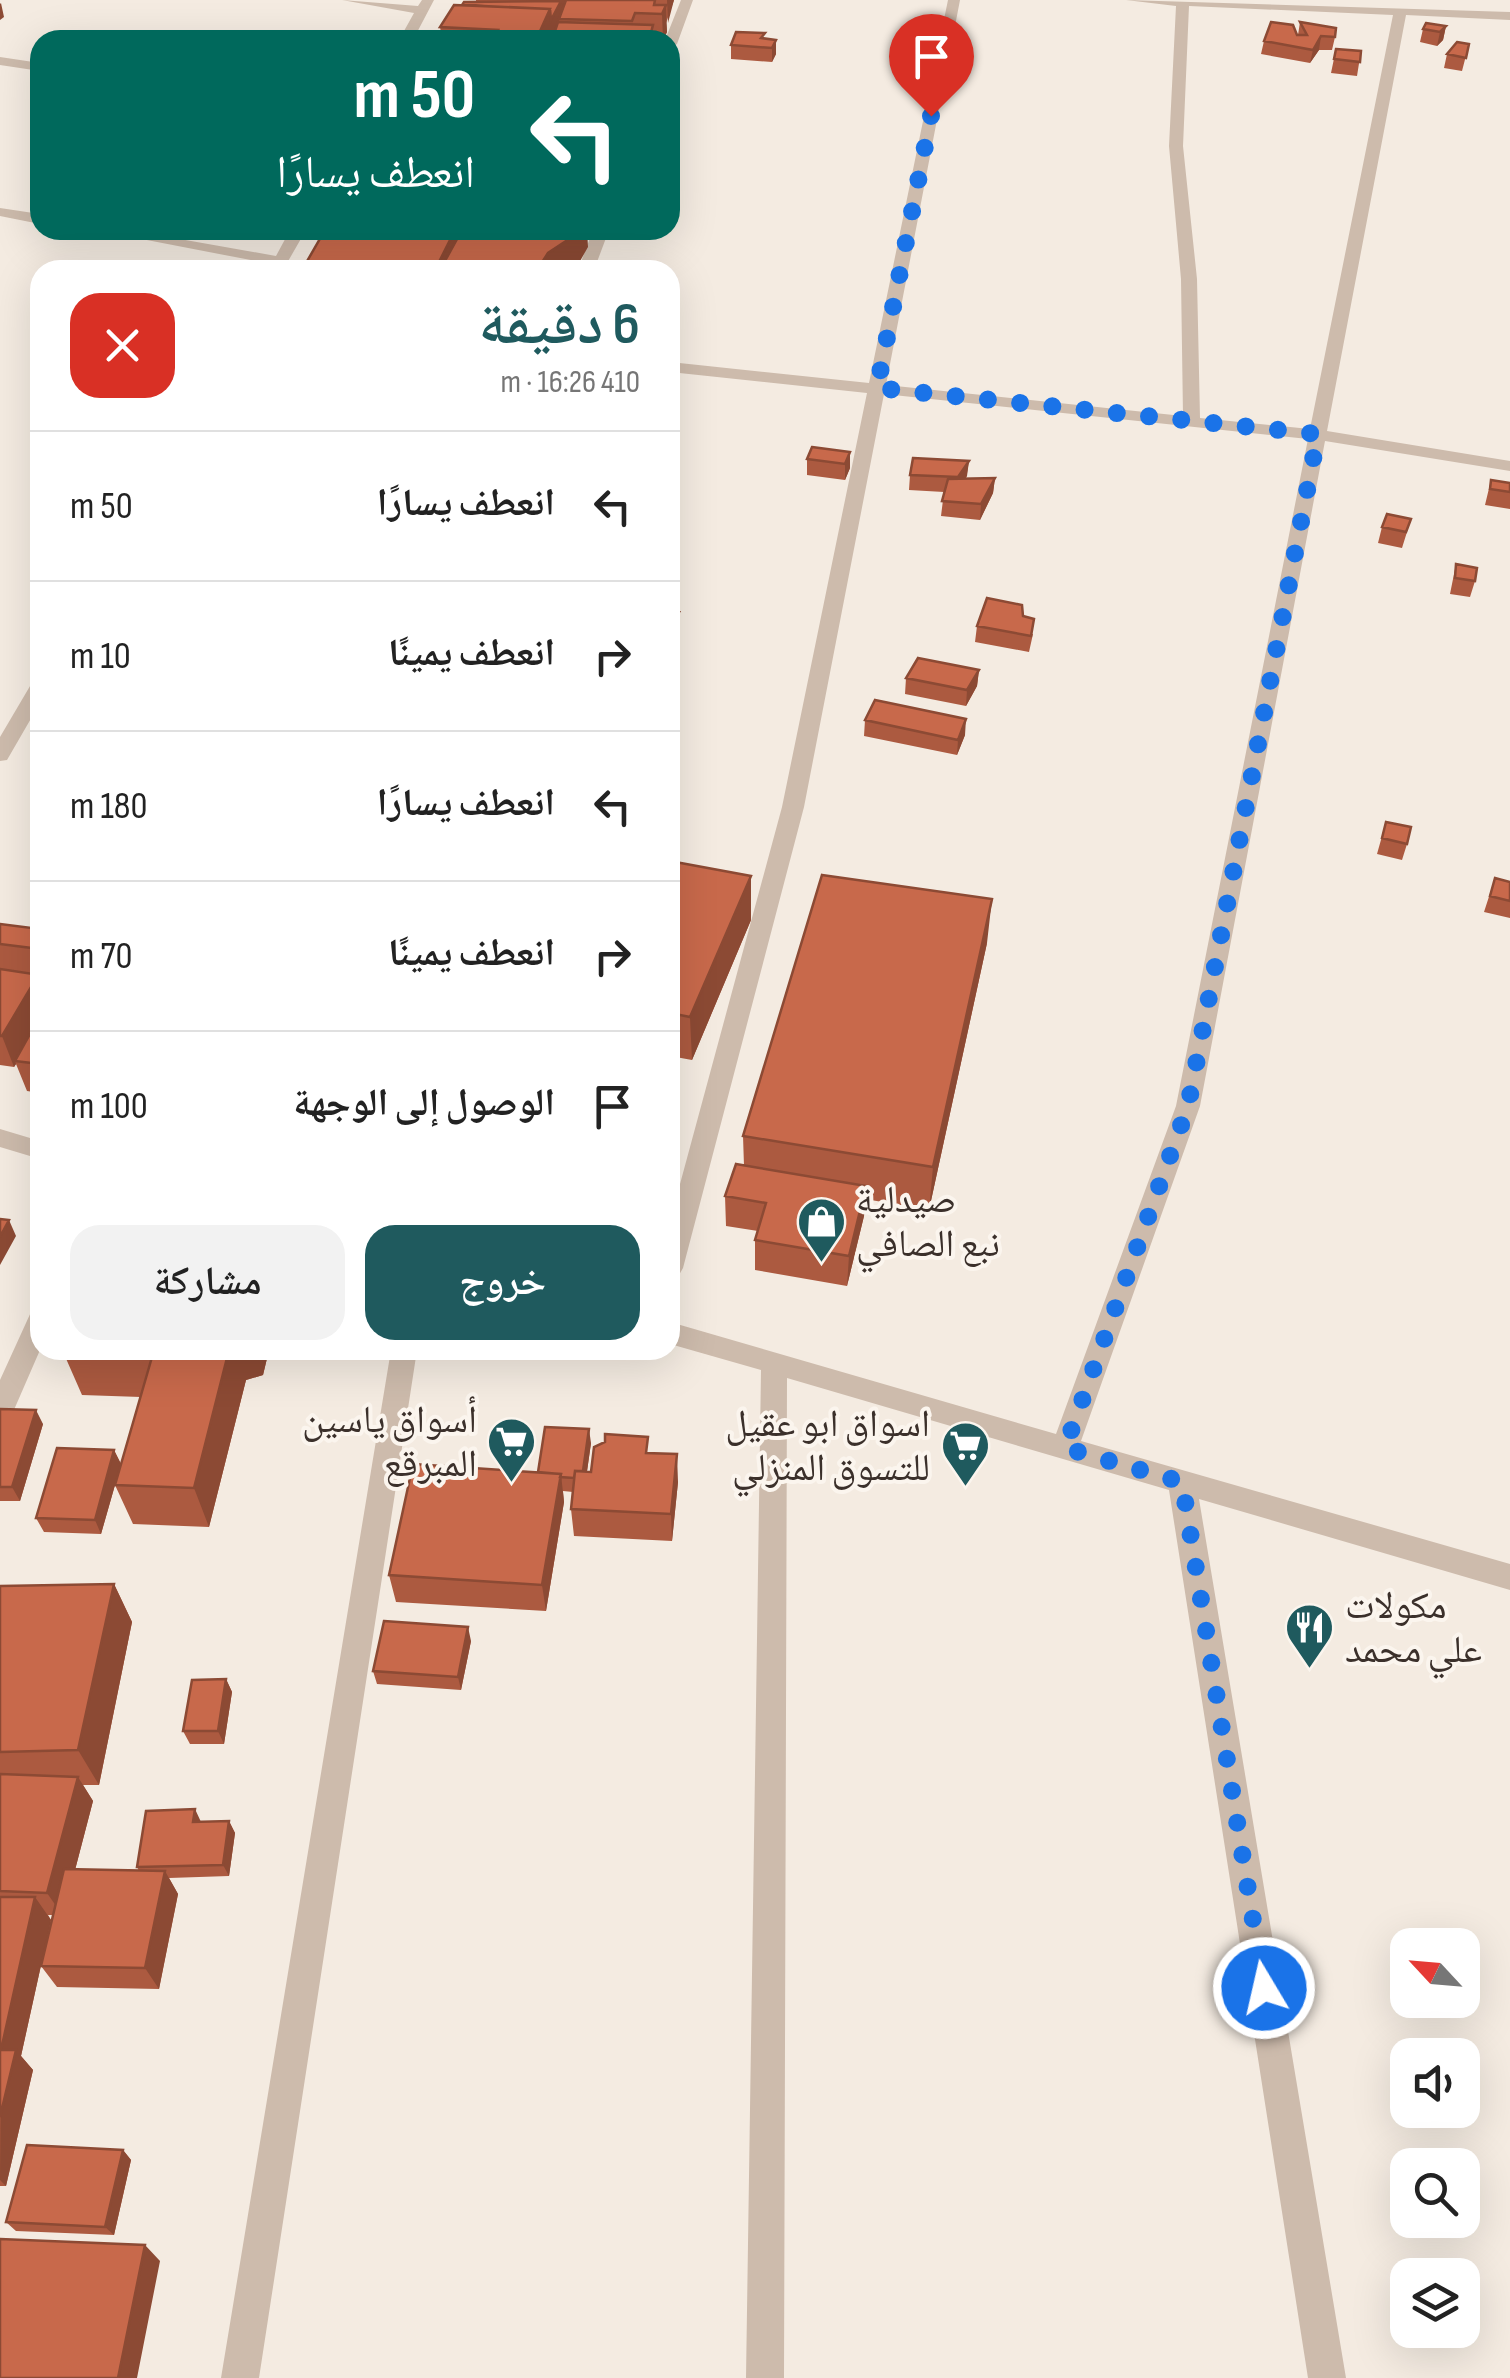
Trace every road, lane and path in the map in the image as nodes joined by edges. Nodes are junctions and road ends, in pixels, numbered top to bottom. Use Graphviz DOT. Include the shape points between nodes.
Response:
graph roads {
  1 [pos="348,0"];
  2 [pos="686,0"];
  3 [pos="954,0"];
  4 [pos="1132,0"];
  5 [pos="1184,2"];
  6 [pos="425,5"];
  7 [pos="1400,11"];
  8 [pos="1510,16"];
  9 [pos="411,30"];
  10 [pos="675,30"];
  11 [pos="0,61"];
  12 [pos="30,66"];
  13 [pos="0,212"];
  14 [pos="30,217"];
  15 [pos="153,240"];
  16 [pos="253,260"];
  17 [pos="680,368"];
  18 [pos="877,388"];
  19 [pos="1192,422"];
  20 [pos="1318,434"];
  21 [pos="1510,466"];
  22 [pos="30,696"];
  23 [pos="10,718"];
  24 [pos="0,755"];
  25 [pos="0,1138"];
  26 [pos="30,1147"];
  27 [pos="680,1231"];
  28 [pos="680,1336"];
  29 [pos="30,1343"];
  30 [pos="402,1360"];
  31 [pos="774,1364"];
  32 [pos="0,1411"];
  33 [pos="1065,1448"];
  34 [pos="1182,1482"];
  35 [pos="1510,1577"];
  36 [pos="240,2378"];
  37 [pos="765,2378"];
  38 [pos="1327,2378"];
  1 -- 6 [label="street"];
  2 -- 10 [label="street"];
  3 -- 18 [label="street"];
  4 -- 5 [label="street"];
  5 -- 7 [label="street"];
  5 -- 19 [label="street" via="1176,146 1190,279"];
  6 -- 9 [label="street"];
  7 -- 8 [label="street"];
  7 -- 20 [label="street"];
  11 -- 12 [label="street"];
  13 -- 14 [label="street"];
  15 -- 16 [label="street"];
  17 -- 18 [label="street"];
  18 -- 19 [label="street"];
  18 -- 27 [label="street" via="793,807"];
  19 -- 20 [label="street"];
  20 -- 21 [label="street"];
  20 -- 33 [label="street" via="1188,1106"];
  22 -- 23 [label="street"];
  23 -- 24 [label="street"];
  25 -- 26 [label="street"];
  28 -- 31 [label="street"];
  29 -- 32 [label="street"];
  30 -- 36 [label="street"];
  31 -- 33 [label="street"];
  31 -- 37 [label="street"];
  33 -- 34 [label="street"];
  34 -- 35 [label="street"];
  34 -- 38 [label="street"];
}
